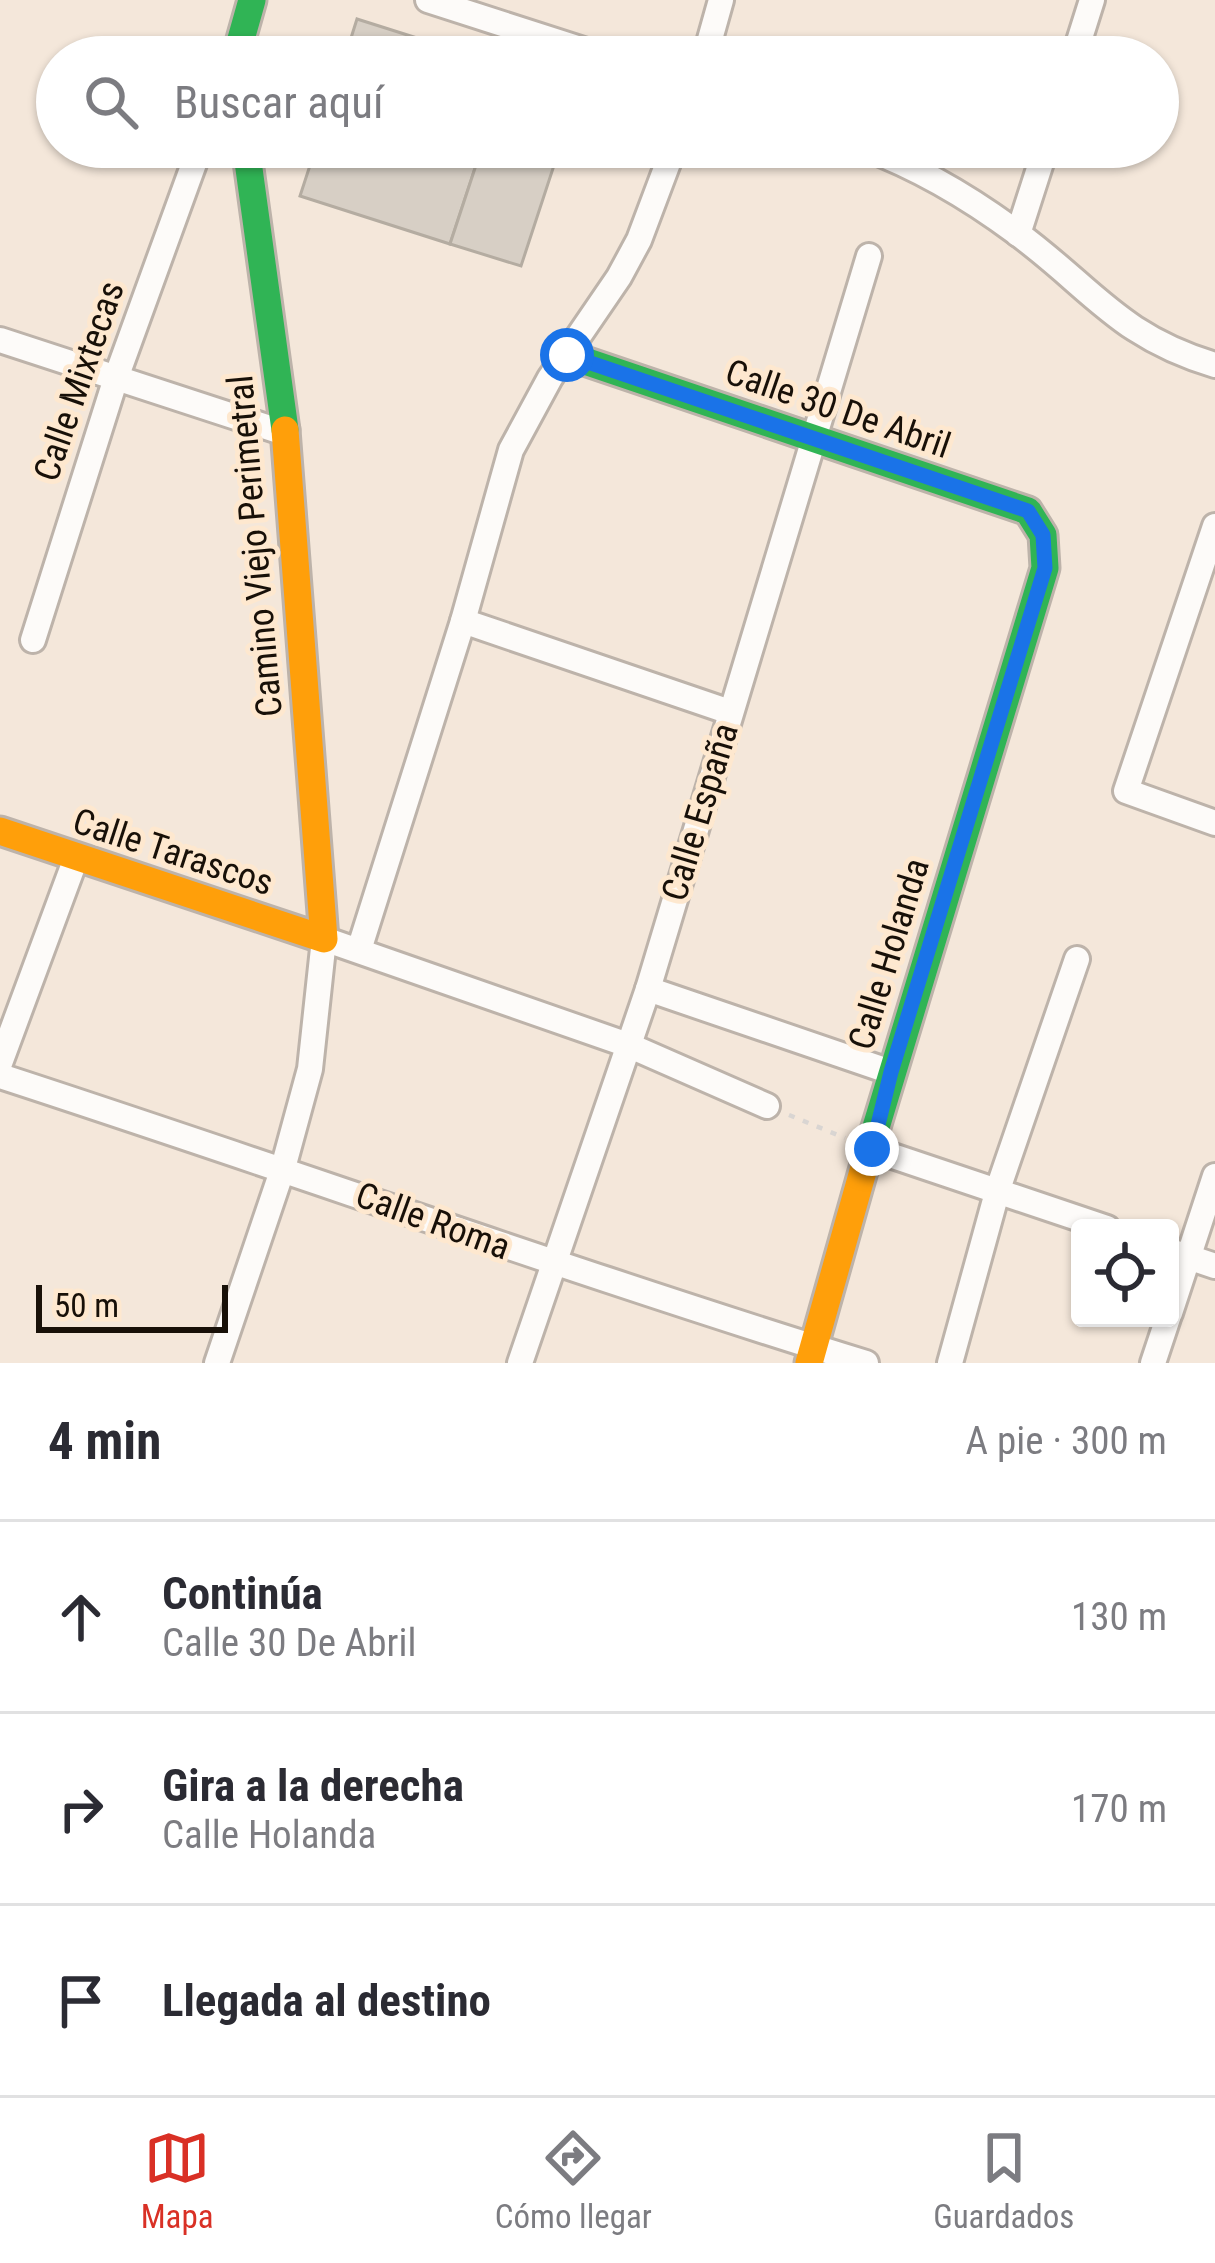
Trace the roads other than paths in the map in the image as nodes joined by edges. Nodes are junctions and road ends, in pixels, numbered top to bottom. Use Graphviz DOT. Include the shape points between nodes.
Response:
graph roads {
  1 [pos="252,0"];
  2 [pos="428,0"];
  3 [pos="722,0"];
  4 [pos="1092,0"];
  5 [pos="242,36"];
  6 [pos="540,36"];
  7 [pos="711,36"];
  8 [pos="1081,36"];
  9 [pos="192,168"];
  10 [pos="248,168"];
  11 [pos="666,168"];
  12 [pos="907,168"];
  13 [pos="1039,168"];
  14 [pos="1018,233"];
  15 [pos="868,256"];
  16 [pos="0,340"];
  17 [pos="567,355"];
  18 [pos="1215,365"];
  19 [pos="116,378"];
  20 [pos="285,434"];
  21 [pos="814,440"];
  22 [pos="1215,526"];
  23 [pos="1045,568"];
  24 [pos="463,621"];
  25 [pos="33,640"];
  26 [pos="730,712"];
  27 [pos="1215,823"];
  28 [pos="0,831"];
  29 [pos="76,858"];
  30 [pos="324,939"];
  31 [pos="358,950"];
  32 [pos="1077,958"];
  33 [pos="648,989"];
  34 [pos="628,1045"];
  35 [pos="0,1063"];
  36 [pos="891,1072"];
  37 [pos="0,1076"];
  38 [pos="767,1106"];
  39 [pos="872,1149"];
  40 [pos="283,1168"];
  41 [pos="1215,1176"];
  42 [pos="998,1189"];
  43 [pos="1082,1219"];
  44 [pos="1179,1254"];
  45 [pos="554,1264"];
  46 [pos="1215,1266"];
  47 [pos="1165,1327"];
  48 [pos="812,1355"];
  49 [pos="218,1363"];
  50 [pos="520,1363"];
  51 [pos="866,1363"];
  52 [pos="950,1363"];
  53 [pos="1153,1363"];
  1 -- 5 [label="street"];
  2 -- 6 [label="street"];
  3 -- 7 [label="street"];
  4 -- 8 [label="street"];
  9 -- 19 [label="street, Calle Mixtecas"];
  10 -- 20 [label="street, Camino Viejo Perimetral"];
  11 -- 17 [label="street" via="639,240"];
  12 -- 14 [label="street"];
  13 -- 14 [label="street"];
  14 -- 18 [label="street" via="1150,341"];
  15 -- 21 [label="street, Calle España"];
  16 -- 19 [label="street"];
  17 -- 21 [label="street, Calle 30 De Abril"];
  17 -- 24 [label="street" via="511,450"];
  19 -- 20 [label="street"];
  19 -- 25 [label="street, Calle Mixtecas"];
  20 -- 30 [label="street, Camino Viejo Perimetral"];
  21 -- 23 [label="street, Calle 30 De Abril" via="1028,511 1043,535"];
  21 -- 26 [label="street, Calle España"];
  22 -- 27 [label="street" via="1126,791"];
  23 -- 36 [label="street, Calle Holanda"];
  24 -- 26 [label="street"];
  24 -- 31 [label="street"];
  26 -- 33 [label="street, Calle España"];
  28 -- 29 [label="street, Calle Tarascos"];
  29 -- 30 [label="street, Calle Tarascos"];
  29 -- 35 [label="street"];
  30 -- 31 [label="street"];
  30 -- 40 [label="street" via="310,1069"];
  31 -- 34 [label="street"];
  32 -- 42 [label="street"];
  33 -- 34 [label="street, Calle España"];
  33 -- 36 [label="street"];
  34 -- 38 [label="street"];
  34 -- 45 [label="street, Calle España"];
  36 -- 39 [label="street, Calle Holanda"];
  37 -- 40 [label="street, Calle Roma"];
  39 -- 42 [label="street"];
  39 -- 48 [label="street, Calle Holanda"];
  40 -- 45 [label="street, Calle Roma"];
  40 -- 49 [label="street"];
  41 -- 44 [label="street"];
  42 -- 43 [label="street"];
  42 -- 52 [label="street"];
  44 -- 46 [label="street"];
  45 -- 48 [label="street, Calle Roma"];
  45 -- 50 [label="street, Calle España"];
  47 -- 53 [label="street"];
  48 -- 51 [label="street, Calle Roma"];
}
